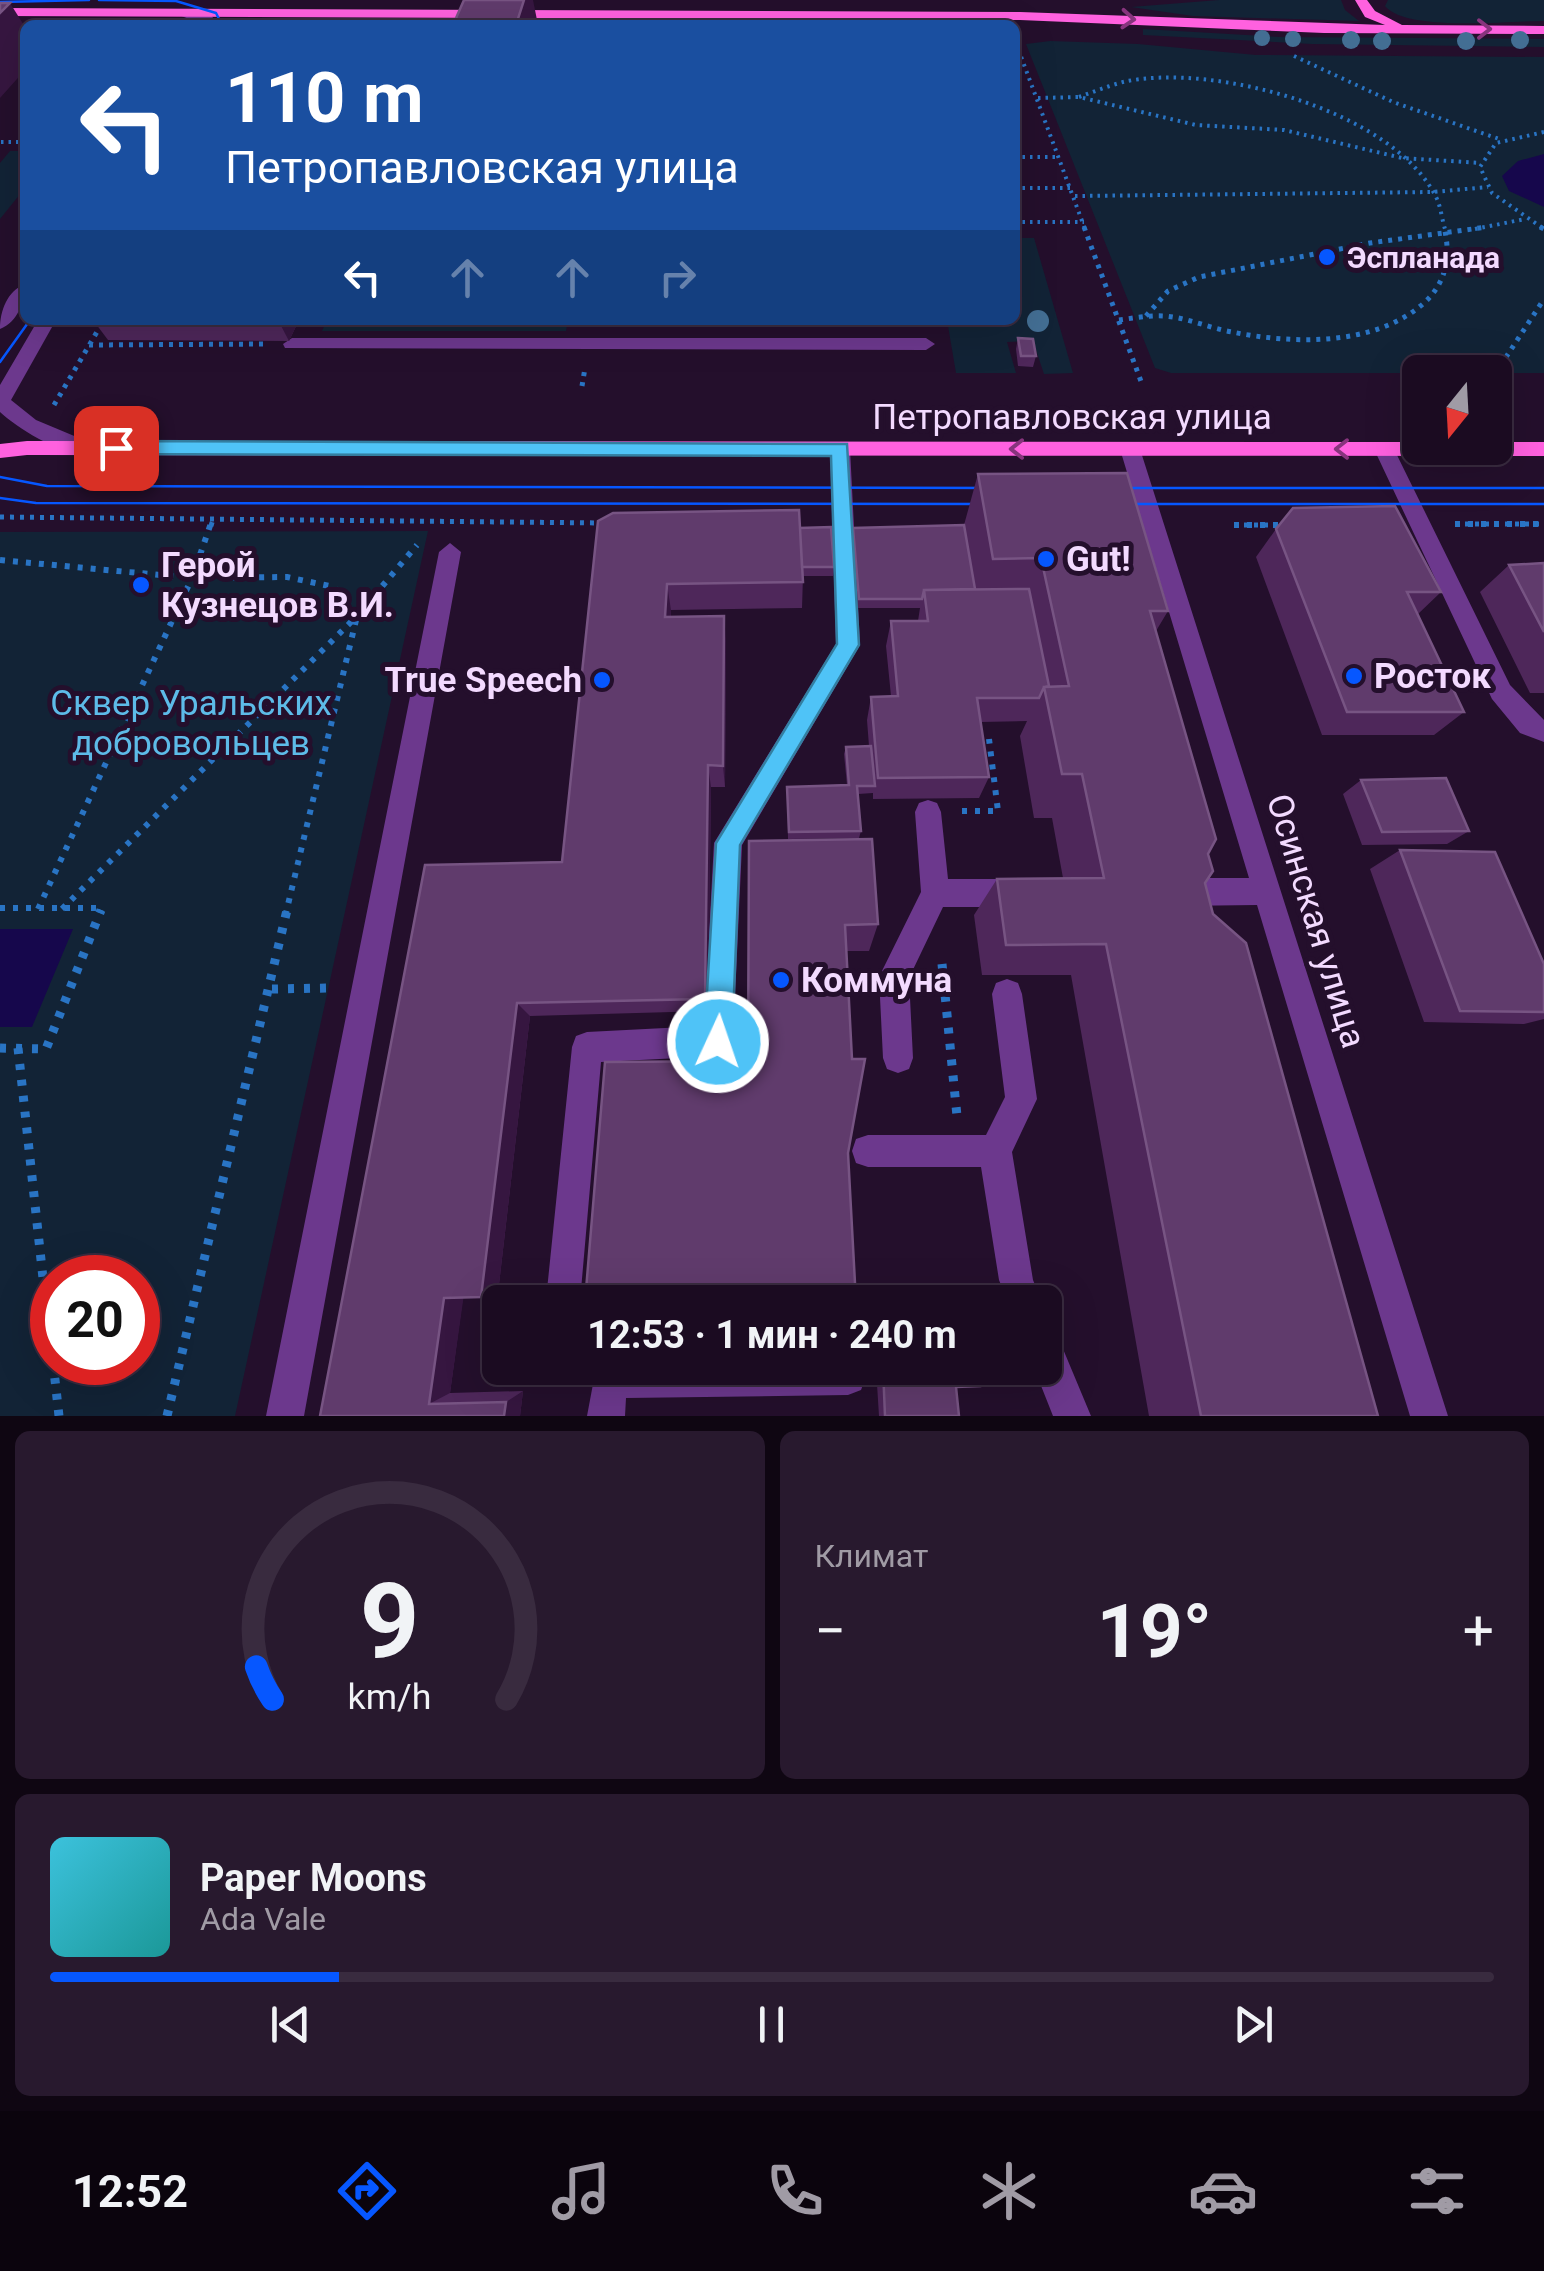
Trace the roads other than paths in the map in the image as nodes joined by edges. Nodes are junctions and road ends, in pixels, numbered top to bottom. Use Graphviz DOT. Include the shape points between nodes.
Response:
graph roads {
  1 [pos="240,0"];
  2 [pos="1362,0"];
  3 [pos="0,12"];
  4 [pos="184,12"];
  5 [pos="226,12"];
  6 [pos="253,12"];
  7 [pos="208,20"];
  8 [pos="218,20"];
  9 [pos="465,20"];
  10 [pos="1424,29"];
  11 [pos="1544,30"];
  12 [pos="20,296"];
  13 [pos="0,323"];
  14 [pos="43,325"];
  15 [pos="780,325"];
  16 [pos="292,344"];
  17 [pos="780,344"];
  18 [pos="926,344"];
  19 [pos="0,401"];
  20 [pos="84,448"];
  21 [pos="840,449"];
  22 [pos="1130,449"];
  23 [pos="1384,449"];
  24 [pos="1544,449"];
  25 [pos="0,451"];
  26 [pos="450,552"];
  27 [pos="1544,731"];
  28 [pos="928,812"];
  29 [pos="1268,891"];
  30 [pos="1164,892"];
  31 [pos="935,893"];
  32 [pos="1047,893"];
  33 [pos="1008,994"];
  34 [pos="898,1058"];
  35 [pos="868,1150"];
  36 [pos="995,1151"];
  37 [pos="564,1285"];
  38 [pos="1018,1285"];
  39 [pos="608,1385"];
  40 [pos="1059,1385"];
  41 [pos="286,1416"];
  42 [pos="606,1416"];
  43 [pos="1072,1416"];
  44 [pos="1429,1416"];
  1 -- 5 [label="main road"];
  2 -- 10 [label="main road" via="1381,20"];
  3 -- 4 [label="main road"];
  4 -- 5 [label="main road"];
  4 -- 7 [label="street"];
  5 -- 6 [label="main road"];
  5 -- 8 [label="street"];
  6 -- 9 [label="main road"];
  9 -- 10 [label="main road, one-way" via="1068,16"];
  10 -- 11 [label="main road, one-way"];
  12 -- 13 [label="street"];
  14 -- 19 [label="street"];
  15 -- 17 [label="street"];
  16 -- 17 [label="street"];
  17 -- 18 [label="street"];
  19 -- 20 [label="street" via="14,418"];
  20 -- 21 [label="main road, Петропавловская улица"];
  20 -- 25 [label="main road, Петропавловская улица"];
  22 -- 21 [label="main road, Петропавловская улица, one-way"];
  21 -- 37 [label="street" via="848,645 728,843 718,1042 586,1047"];
  23 -- 22 [label="main road, Петропавловская улица, one-way"];
  22 -- 29 [label="street, Осинская улица"];
  23 -- 24 [label="main road, Петропавловская улица"];
  23 -- 27 [label="street" via="1501,692 1529,725"];
  26 -- 41 [label="street"];
  28 -- 31 [label="street"];
  29 -- 30 [label="street"];
  29 -- 44 [label="street, Осинская улица"];
  31 -- 32 [label="street"];
  31 -- 34 [label="street" via="894,977"];
  33 -- 36 [label="street" via="1021,1099"];
  35 -- 36 [label="street"];
  36 -- 38 [label="street"];
  39 -- 42 [label="street"];
  40 -- 43 [label="street"];
}
